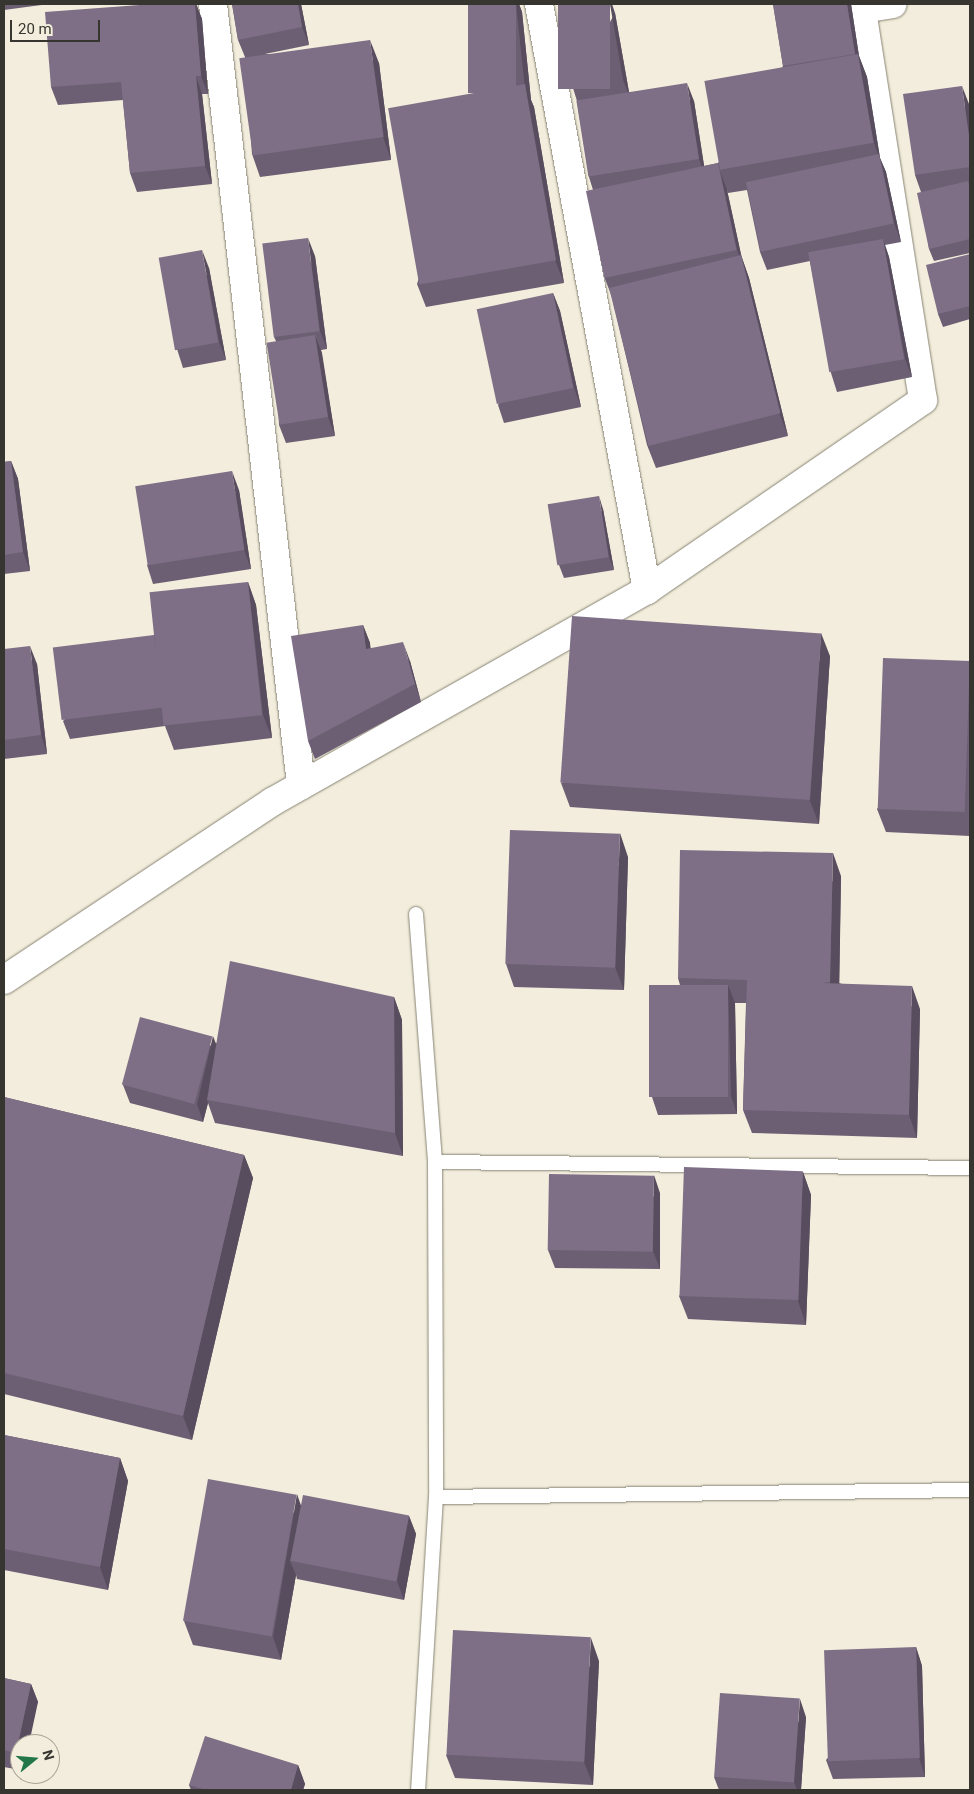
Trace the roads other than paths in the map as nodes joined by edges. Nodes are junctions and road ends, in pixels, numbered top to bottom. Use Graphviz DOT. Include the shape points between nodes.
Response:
graph roads {
  1 [pos="213,4"];
  2 [pos="539,4"];
  3 [pos="893,4"];
  4 [pos="862,7"];
  5 [pos="647,590"];
  6 [pos="301,785"];
  7 [pos="416,914"];
  8 [pos="4,980"];
  9 [pos="435,1162"];
  10 [pos="970,1168"];
  11 [pos="970,1490"];
  12 [pos="436,1497"];
  13 [pos="418,1790"];
  1 -- 6 [label="street"];
  2 -- 5 [label="street"];
  3 -- 4 [label="street"];
  4 -- 5 [label="street" via="923,400"];
  5 -- 6 [label="street"];
  6 -- 8 [label="street"];
  7 -- 9 [label="lane"];
  9 -- 10 [label="lane"];
  9 -- 12 [label="lane"];
  11 -- 12 [label="lane"];
  12 -- 13 [label="lane"];
}
